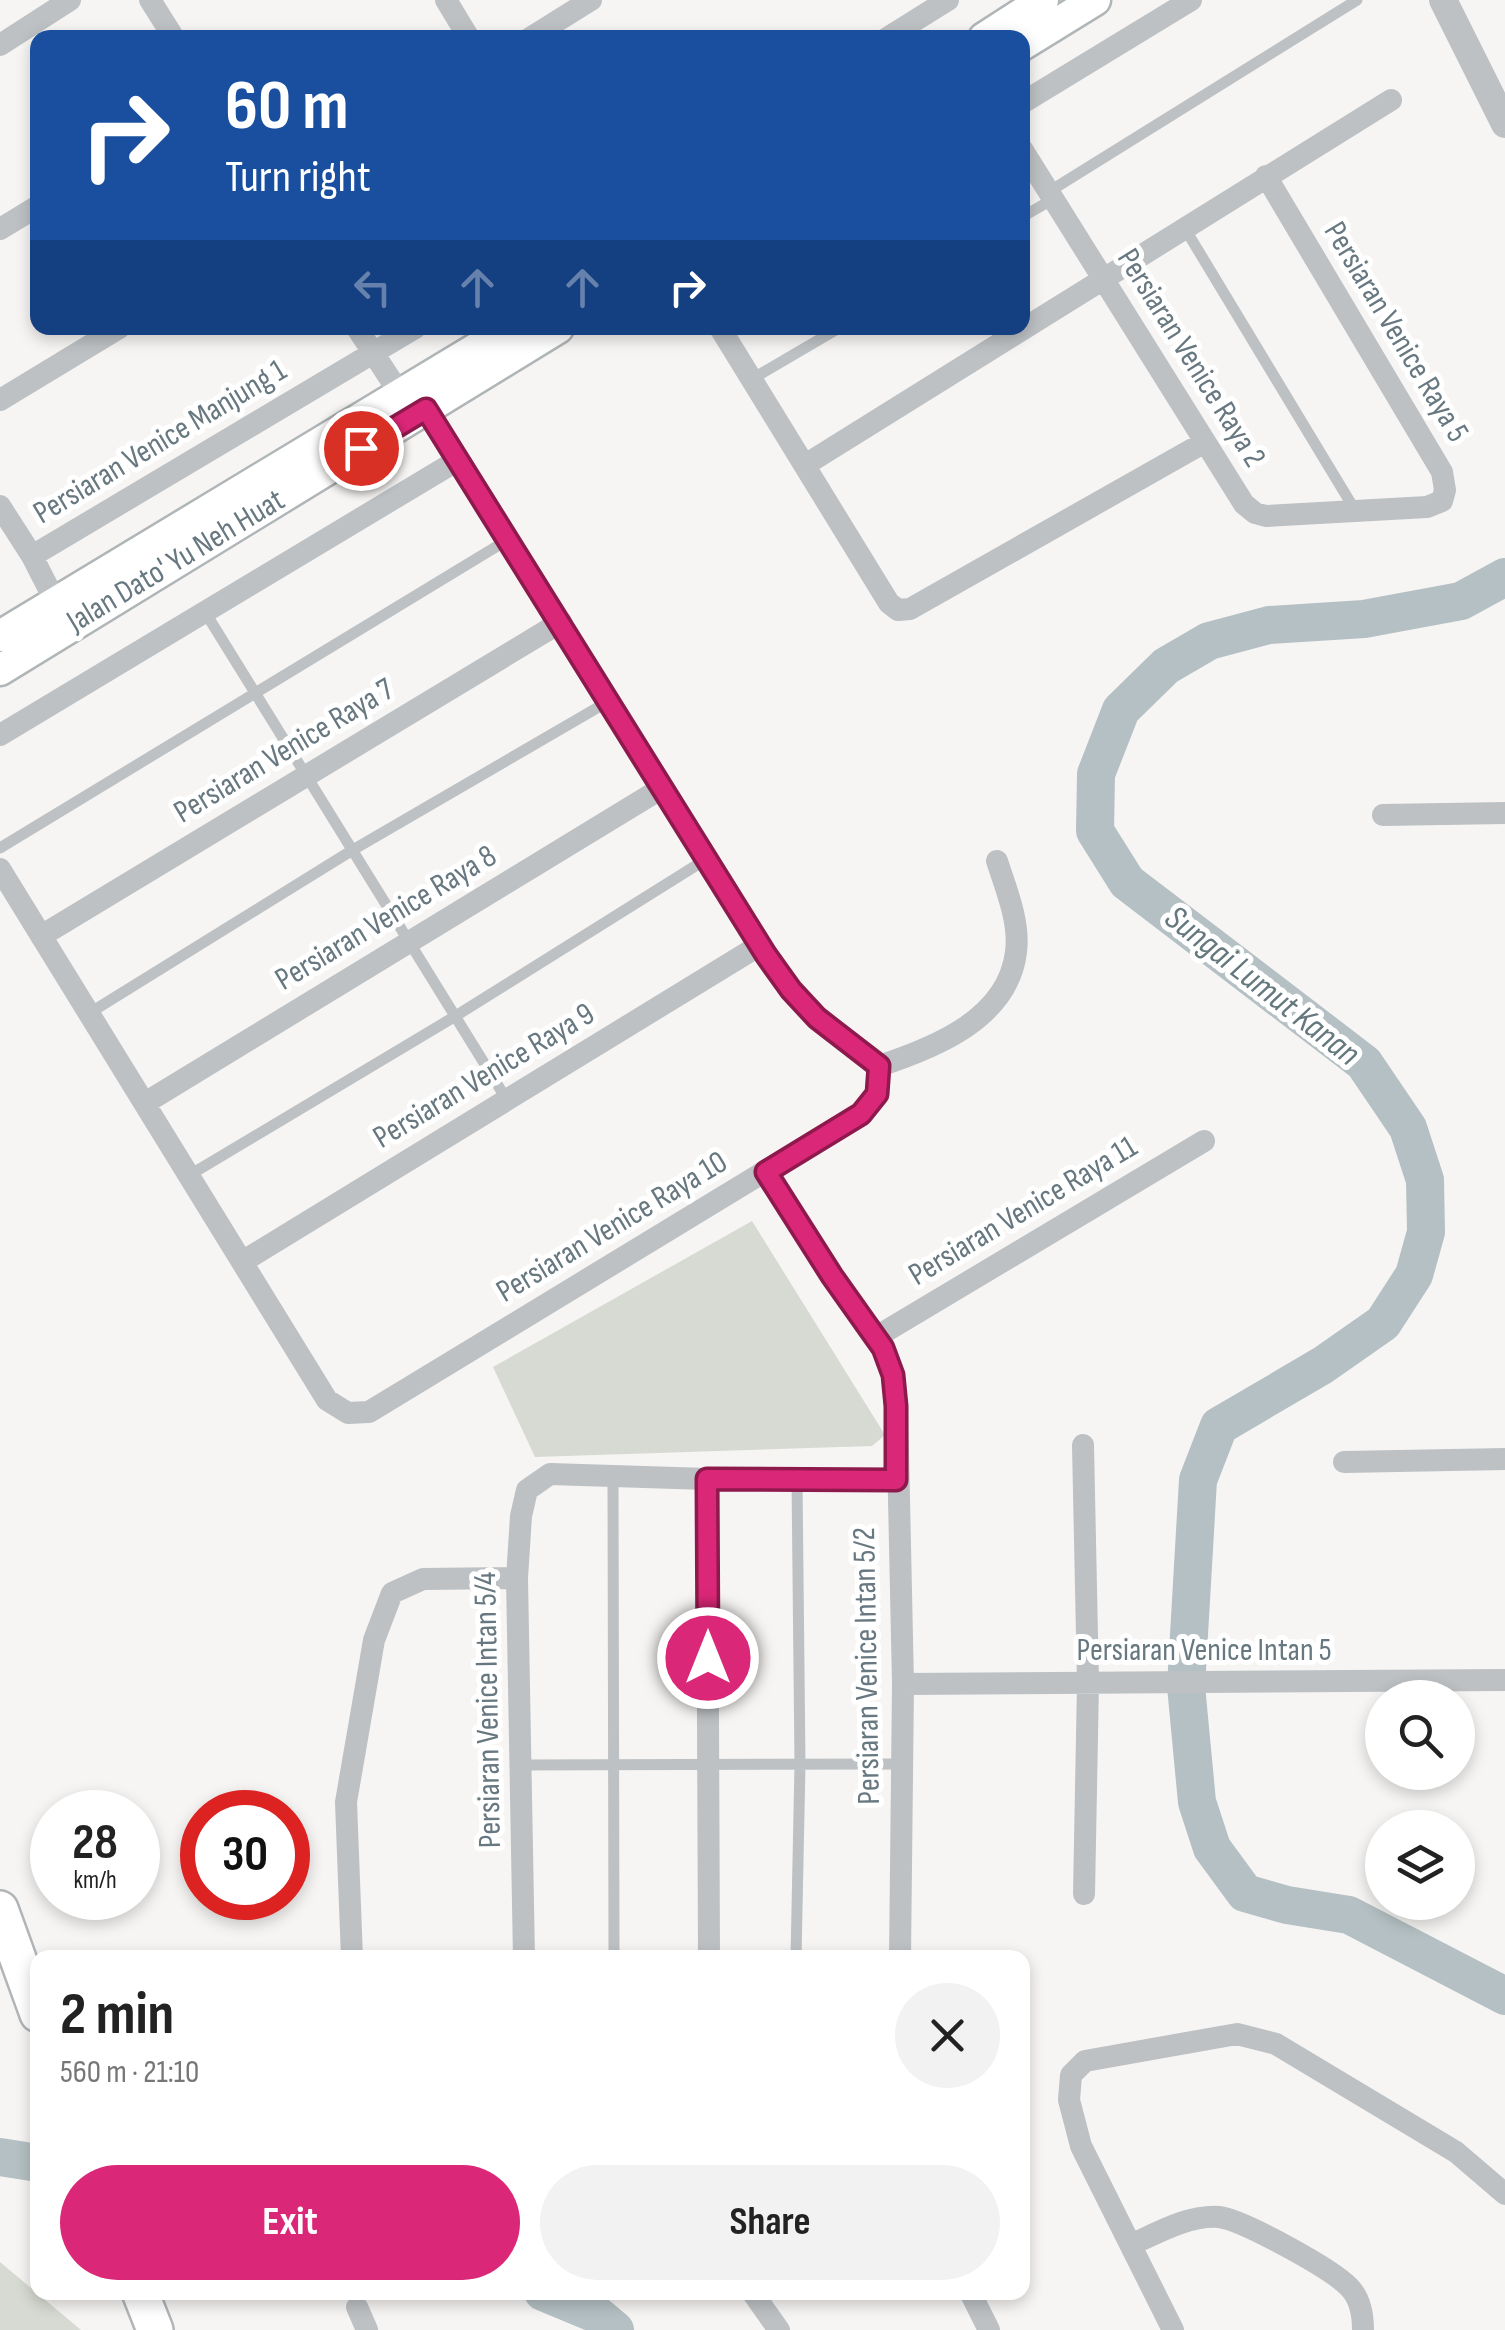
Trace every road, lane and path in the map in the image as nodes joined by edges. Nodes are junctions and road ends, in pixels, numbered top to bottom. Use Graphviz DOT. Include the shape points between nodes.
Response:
graph roads {
  1 [pos="70,0"];
  2 [pos="150,0"];
  3 [pos="446,0"];
  4 [pos="591,0"];
  5 [pos="948,0"];
  6 [pos="1043,0"];
  7 [pos="1095,0"];
  8 [pos="1190,0"];
  9 [pos="1357,0"];
  10 [pos="1443,0"];
  11 [pos="169,30"];
  12 [pos="464,30"];
  13 [pos="543,30"];
  14 [pos="901,30"];
  15 [pos="996,30"];
  16 [pos="1030,40"];
  17 [pos="0,45"];
  18 [pos="1030,98"];
  19 [pos="1391,100"];
  20 [pos="1505,124"];
  21 [pos="1030,161"];
  22 [pos="1266,176"];
  23 [pos="1053,194"];
  24 [pos="30,211"];
  25 [pos="1030,211"];
  26 [pos="1184,227"];
  27 [pos="0,228"];
  28 [pos="1102,278"];
  29 [pos="1030,323"];
  30 [pos="107,335"];
  31 [pos="361,335"];
  32 [pos="404,335"];
  33 [pos="501,335"];
  34 [pos="544,335"];
  35 [pos="724,335"];
  36 [pos="827,335"];
  37 [pos="1011,335"];
  38 [pos="374,353"];
  39 [pos="752,380"];
  40 [pos="0,400"];
  41 [pos="413,402"];
  42 [pos="1205,442"];
  43 [pos="458,460"];
  44 [pos="805,465"];
  45 [pos="247,501"];
  46 [pos="0,506"];
  47 [pos="1356,511"];
  48 [pos="509,539"];
  49 [pos="32,556"];
  50 [pos="55,601"];
  51 [pos="205,612"];
  52 [pos="561,622"];
  53 [pos="0,636"];
  54 [pos="0,670"];
  55 [pos="255,692"];
  56 [pos="609,702"];
  57 [pos="0,736"];
  58 [pos="307,775"];
  59 [pos="662,788"];
  60 [pos="1505,813"];
  61 [pos="1383,814"];
  62 [pos="0,848"];
  63 [pos="351,851"];
  64 [pos="708,858"];
  65 [pos="997,860"];
  66 [pos="0,869"];
  67 [pos="41,936"];
  68 [pos="409,942"];
  69 [pos="760,945"];
  70 [pos="88,1014"];
  71 [pos="454,1017"];
  72 [pos="879,1066"];
  73 [pos="508,1100"];
  74 [pos="144,1103"];
  75 [pos="1204,1141"];
  76 [pos="766,1172"];
  77 [pos="188,1176"];
  78 [pos="242,1262"];
  79 [pos="876,1337"];
  80 [pos="1083,1445"];
  81 [pos="1505,1459"];
  82 [pos="1344,1462"];
  83 [pos="613,1476"];
  84 [pos="707,1479"];
  85 [pos="797,1480"];
  86 [pos="896,1480"];
  87 [pos="518,1578"];
  88 [pos="1505,1680"];
  89 [pos="1088,1683"];
  90 [pos="903,1684"];
  91 [pos="800,1764"];
  92 [pos="902,1764"];
  93 [pos="521,1765"];
  94 [pos="615,1765"];
  95 [pos="708,1765"];
  96 [pos="1084,1894"];
  97 [pos="0,1909"];
  98 [pos="352,1950"];
  99 [pos="524,1950"];
  100 [pos="614,1950"];
  101 [pos="708,1950"];
  102 [pos="796,1950"];
  103 [pos="900,1950"];
  104 [pos="30,1992"];
  105 [pos="1505,2194"];
  106 [pos="1130,2245"];
  107 [pos="758,2300"];
  108 [pos="974,2300"];
  109 [pos="357,2307"];
  110 [pos="366,2330"];
  111 [pos="780,2330"];
  112 [pos="989,2330"];
  113 [pos="1173,2330"];
  114 [pos="1364,2330"];
  1 -- 17 [label="street"];
  2 -- 11 [label="street"];
  3 -- 12 [label="street"];
  4 -- 13 [label="street"];
  5 -- 14 [label="street"];
  6 -- 15 [label="main road"];
  7 -- 16 [label="main road"];
  8 -- 18 [label="street"];
  9 -- 23 [label="lane"];
  10 -- 20 [label="street"];
  19 -- 22 [label="street"];
  21 -- 23 [label="street, Persiaran Venice Raya 2"];
  22 -- 26 [label="street"];
  22 -- 47 [label="street, Persiaran Venice Raya 5" via="1442,472 1442,501 1427,508"];
  23 -- 25 [label="lane"];
  23 -- 28 [label="street, Persiaran Venice Raya 2"];
  24 -- 27 [label="street"];
  26 -- 28 [label="street"];
  26 -- 47 [label="lane"];
  28 -- 29 [label="street"];
  28 -- 42 [label="street, Persiaran Venice Raya 2"];
  30 -- 40 [label="street"];
  31 -- 38 [label="street"];
  32 -- 38 [label="street, Persiaran Venice Manjung 1"];
  33 -- 41 [label="main road, Jalan Dato' Yu Neh Huat"];
  34 -- 41 [label="main road, Jalan Dato' Yu Neh Huat"];
  35 -- 39 [label="street"];
  36 -- 39 [label="lane"];
  37 -- 44 [label="street"];
  38 -- 41 [label="street"];
  38 -- 49 [label="street, Persiaran Venice Manjung 1"];
  39 -- 44 [label="street"];
  41 -- 43 [label="street"];
  41 -- 45 [label="main road, Jalan Dato' Yu Neh Huat"];
  42 -- 44 [label="street" via="898,610"];
  42 -- 47 [label="street, Persiaran Venice Raya 2" via="1255,512"];
  43 -- 48 [label="street"];
  43 -- 51 [label="street"];
  45 -- 50 [label="main road, Jalan Dato' Yu Neh Huat"];
  45 -- 54 [label="main road, Jalan Dato' Yu Neh Huat"];
  46 -- 49 [label="street"];
  48 -- 52 [label="street"];
  48 -- 55 [label="lane"];
  49 -- 50 [label="street"];
  50 -- 53 [label="main road, Jalan Dato' Yu Neh Huat"];
  51 -- 55 [label="lane"];
  51 -- 57 [label="street"];
  52 -- 56 [label="street"];
  52 -- 58 [label="street, Persiaran Venice Raya 7"];
  55 -- 58 [label="lane"];
  55 -- 62 [label="lane"];
  56 -- 59 [label="street"];
  56 -- 63 [label="lane"];
  58 -- 63 [label="lane"];
  58 -- 67 [label="street, Persiaran Venice Raya 7"];
  59 -- 64 [label="street"];
  59 -- 68 [label="street, Persiaran Venice Raya 8"];
  60 -- 61 [label="street"];
  63 -- 68 [label="lane"];
  63 -- 70 [label="lane"];
  64 -- 69 [label="street"];
  64 -- 71 [label="lane"];
  65 -- 72 [label="street" via="1014,918 1016,952 1005,988 956,1033"];
  66 -- 67 [label="street"];
  67 -- 70 [label="street"];
  68 -- 71 [label="lane"];
  68 -- 74 [label="street, Persiaran Venice Raya 8"];
  69 -- 72 [label="street" via="817,1018"];
  69 -- 73 [label="street, Persiaran Venice Raya 9"];
  70 -- 74 [label="street"];
  71 -- 73 [label="lane"];
  71 -- 77 [label="lane"];
  72 -- 76 [label="street, Persiaran Venice Raya 10" via="877,1094 861,1114"];
  73 -- 78 [label="street, Persiaran Venice Raya 9"];
  74 -- 77 [label="street"];
  75 -- 79 [label="street, Persiaran Venice Raya 11"];
  76 -- 78 [label="street, Persiaran Venice Raya 10" via="369,1412 348,1414 327,1400"];
  76 -- 79 [label="street, Persiaran Venice Intan 5/2"];
  77 -- 78 [label="street"];
  79 -- 86 [label="street, Persiaran Venice Intan 5/2" via="893,1375"];
  80 -- 89 [label="street"];
  81 -- 82 [label="street"];
  83 -- 84 [label="street"];
  83 -- 87 [label="street, Persiaran Venice Intan 5/4" via="550,1474 527,1490"];
  83 -- 94 [label="lane"];
  84 -- 85 [label="street"];
  84 -- 95 [label="street"];
  85 -- 86 [label="street"];
  85 -- 91 [label="lane"];
  86 -- 90 [label="street, Persiaran Venice Intan 5/2"];
  87 -- 93 [label="street, Persiaran Venice Intan 5/4"];
  87 -- 98 [label="street" via="423,1578 392,1593 374,1640 346,1802"];
  88 -- 89 [label="street, Persiaran Venice Intan 5"];
  89 -- 90 [label="street, Persiaran Venice Intan 5"];
  89 -- 96 [label="street"];
  90 -- 92 [label="street, Persiaran Venice Intan 5/2"];
  91 -- 92 [label="lane"];
  91 -- 95 [label="lane"];
  91 -- 102 [label="lane"];
  92 -- 103 [label="street, Persiaran Venice Intan 5/2"];
  93 -- 94 [label="lane"];
  93 -- 99 [label="street, Persiaran Venice Intan 5/4"];
  94 -- 95 [label="lane"];
  94 -- 100 [label="lane"];
  95 -- 101 [label="street"];
  97 -- 104 [label="highway"];
  105 -- 106 [label="street" via="1456,2152 1276,2044 1236,2034 1206,2037 1084,2061 1071,2075 1069,2100 1081,2146"];
  106 -- 113 [label="street"];
  106 -- 114 [label="street" via="1192,2220 1221,2217 1309,2259 1352,2288"];
  107 -- 111 [label="street"];
  108 -- 112 [label="street"];
  109 -- 110 [label="street"];
}
